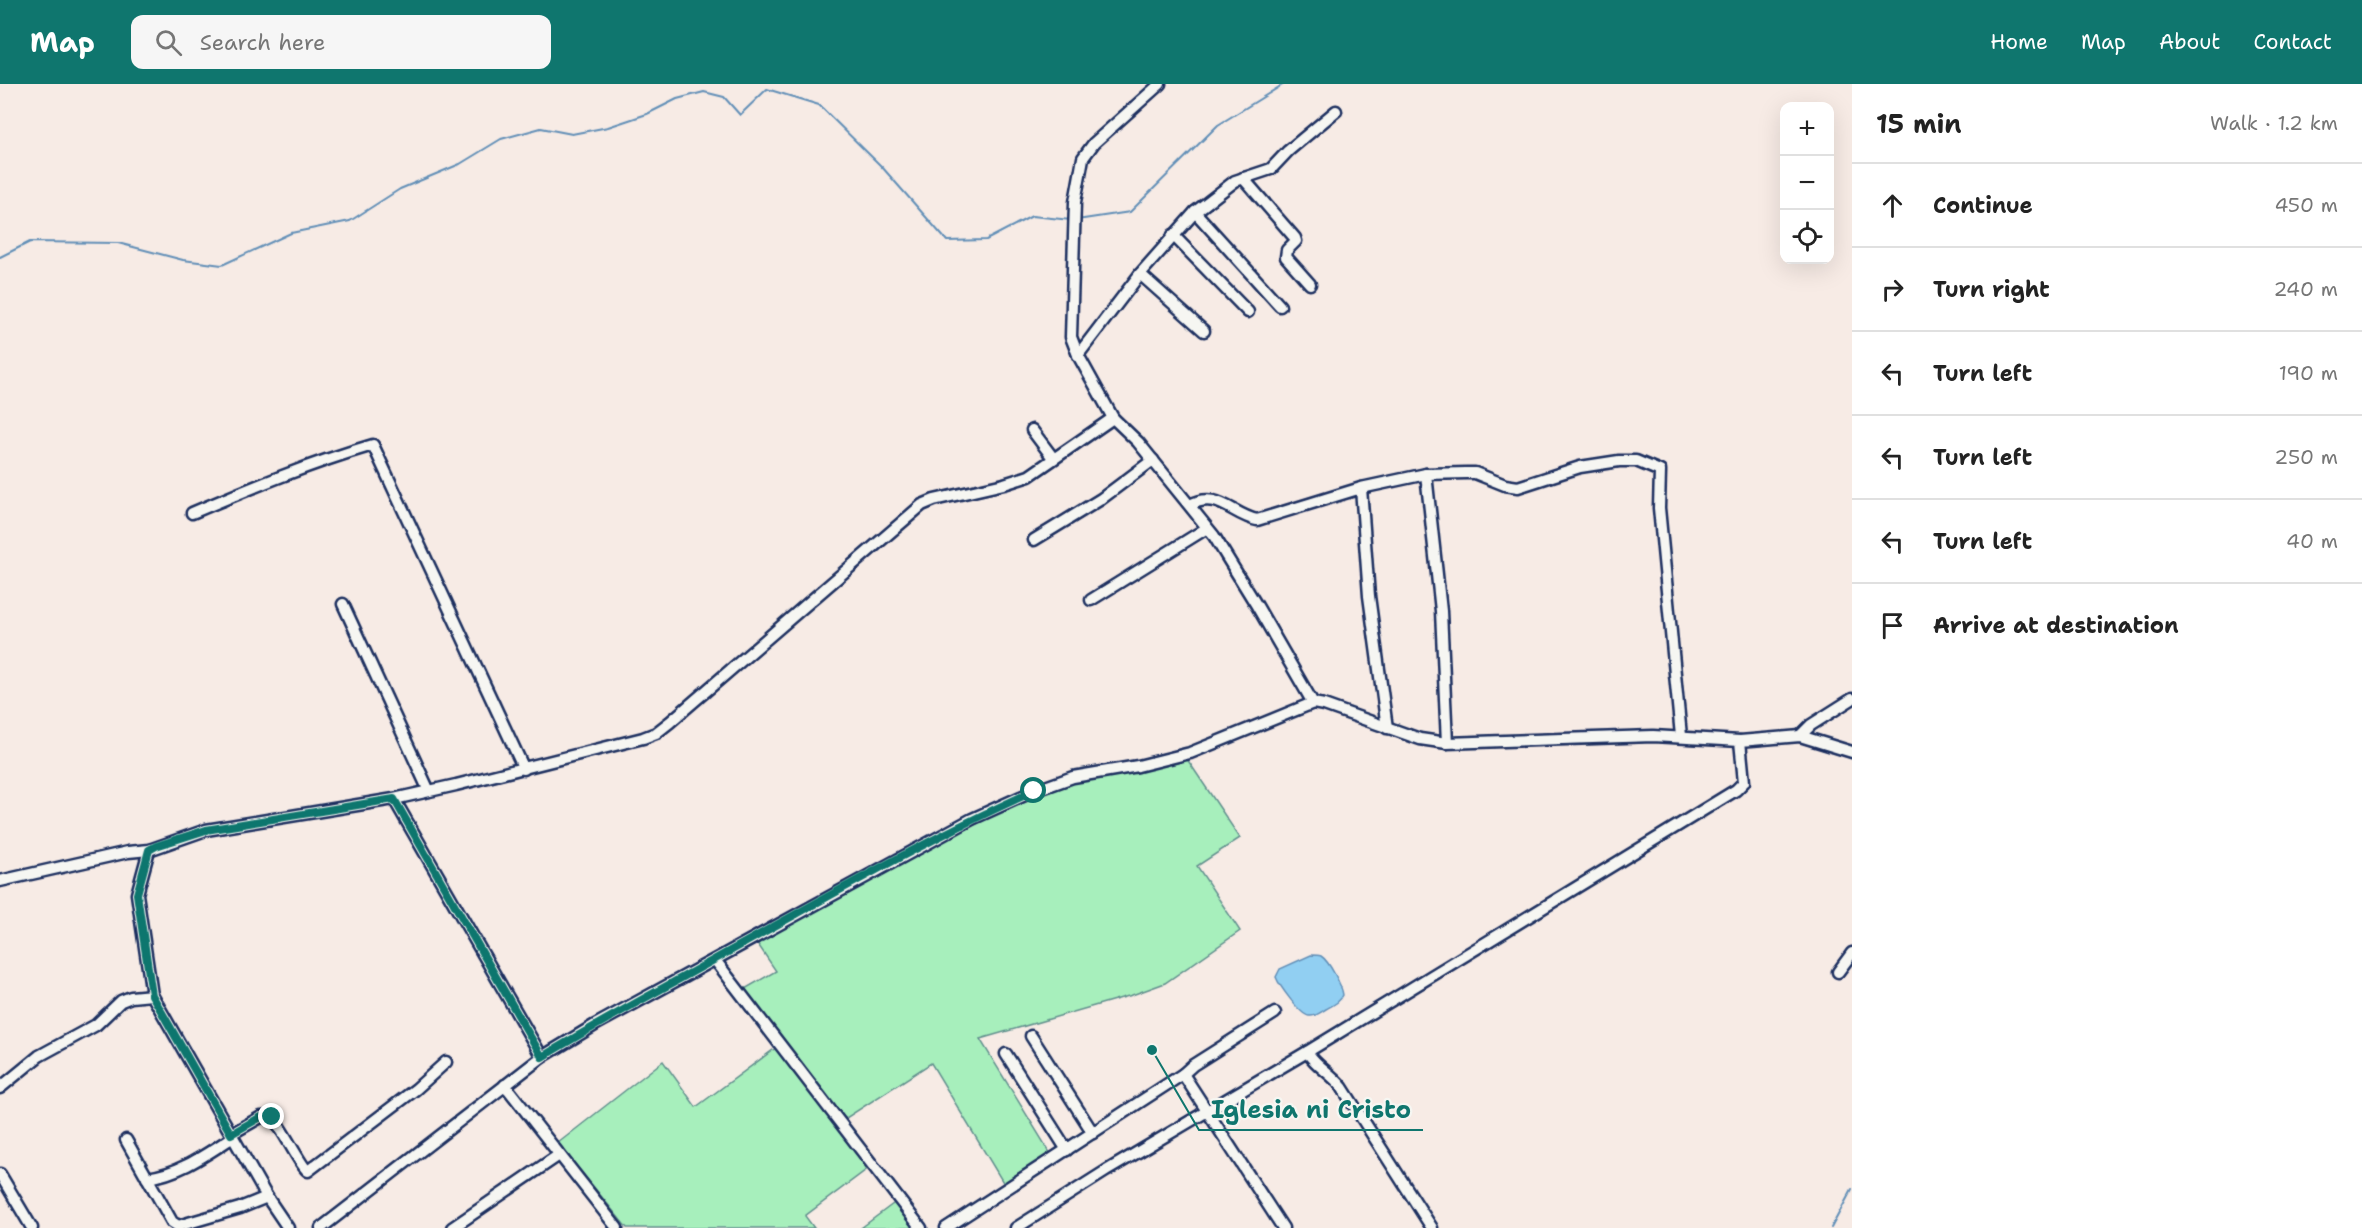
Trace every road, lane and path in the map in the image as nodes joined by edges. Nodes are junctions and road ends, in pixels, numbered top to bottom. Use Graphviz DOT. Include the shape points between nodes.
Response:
graph roads {
  1 [pos="1160,84"];
  2 [pos="1336,111"];
  3 [pos="1244,178"];
  4 [pos="1195,212"];
  5 [pos="1173,235"];
  6 [pos="1140,274"];
  7 [pos="1310,284"];
  8 [pos="1280,306"];
  9 [pos="1248,312"];
  10 [pos="1204,331"];
  11 [pos="1078,355"];
  12 [pos="1113,418"];
  13 [pos="1032,430"];
  14 [pos="1053,458"];
  15 [pos="1153,460"];
  16 [pos="1426,474"];
  17 [pos="1361,488"];
  18 [pos="1190,505"];
  19 [pos="192,513"];
  20 [pos="1207,528"];
  21 [pos="1034,540"];
  22 [pos="1091,600"];
  23 [pos="343,604"];
  24 [pos="1852,699"];
  25 [pos="1313,703"];
  26 [pos="1387,728"];
  27 [pos="1681,736"];
  28 [pos="1800,736"];
  29 [pos="1740,741"];
  30 [pos="1447,743"];
  31 [pos="1852,752"];
  32 [pos="524,769"];
  33 [pos="429,791"];
  34 [pos="394,799"];
  35 [pos="149,850"];
  36 [pos="0,881"];
  37 [pos="1852,953"];
  38 [pos="715,960"];
  39 [pos="1838,972"];
  40 [pos="152,995"];
  41 [pos="1275,1013"];
  42 [pos="1031,1036"];
  43 [pos="1307,1052"];
  44 [pos="1006,1054"];
  45 [pos="542,1057"];
  46 [pos="446,1062"];
  47 [pos="1183,1074"];
  48 [pos="505,1085"];
  49 [pos="0,1088"];
  50 [pos="1208,1112"];
  51 [pos="1093,1133"];
  52 [pos="232,1136"];
  53 [pos="126,1140"];
  54 [pos="1067,1150"];
  55 [pos="559,1155"];
  56 [pos="0,1174"];
  57 [pos="147,1178"];
  58 [pos="267,1197"];
  59 [pos="323,1227"];
  60 [pos="32,1228"];
  61 [pos="288,1228"];
  62 [pos="452,1228"];
  63 [pos="617,1228"];
  64 [pos="921,1228"];
  65 [pos="946,1228"];
  66 [pos="1016,1228"];
  67 [pos="1282,1228"];
  68 [pos="1432,1228"];
  1 -- 11 [label="street" via="1083,158 1075,202 1070,326"];
  2 -- 3 [label="street" via="1271,169"];
  3 -- 4 [label="street"];
  3 -- 7 [label="street" via="1295,238 1286,256"];
  4 -- 5 [label="street"];
  4 -- 8 [label="street"];
  5 -- 6 [label="street"];
  5 -- 9 [label="street"];
  6 -- 10 [label="street"];
  6 -- 11 [label="street"];
  11 -- 12 [label="street"];
  12 -- 14 [label="street"];
  12 -- 15 [label="street"];
  13 -- 14 [label="street"];
  14 -- 32 [label="street" via="1018,481 922,505 656,733"];
  15 -- 18 [label="street"];
  15 -- 21 [label="street" via="1101,499"];
  16 -- 17 [label="street"];
  16 -- 27 [label="street" via="1475,473 1518,487 1580,467 1619,462 1636,461 1660,471 1659,508"];
  16 -- 30 [label="street" via="1441,611"];
  17 -- 18 [label="street" via="1257,520 1219,502 1204,500"];
  17 -- 26 [label="street" via="1369,596"];
  18 -- 20 [label="street"];
  19 -- 32 [label="street" via="323,460 373,445"];
  20 -- 22 [label="street"];
  20 -- 25 [label="street"];
  23 -- 33 [label="street"];
  24 -- 28 [label="street"];
  25 -- 26 [label="street"];
  25 -- 38 [label="street" via="1190,753 1073,777 1034,791 961,825"];
  26 -- 30 [label="street" via="1420,740"];
  27 -- 29 [label="street"];
  27 -- 30 [label="street"];
  28 -- 29 [label="street"];
  28 -- 31 [label="street"];
  29 -- 43 [label="street" via="1744,782 1736,790"];
  32 -- 33 [label="street"];
  33 -- 34 [label="street"];
  34 -- 35 [label="street" via="206,830"];
  34 -- 45 [label="street"];
  35 -- 36 [label="street"];
  35 -- 40 [label="street" via="137,894"];
  37 -- 39 [label="street"];
  38 -- 45 [label="street"];
  38 -- 64 [label="street"];
  40 -- 49 [label="street" via="121,1001 96,1025 39,1056"];
  40 -- 52 [label="street"];
  41 -- 47 [label="street"];
  42 -- 51 [label="street"];
  43 -- 50 [label="street"];
  43 -- 68 [label="street" via="1316,1065 1342,1086"];
  44 -- 54 [label="street"];
  45 -- 48 [label="street"];
  46 -- 52 [label="street" via="308,1171 272,1117 261,1117"];
  47 -- 50 [label="street"];
  47 -- 51 [label="street"];
  48 -- 55 [label="street"];
  48 -- 59 [label="street"];
  50 -- 66 [label="street"];
  50 -- 67 [label="street"];
  51 -- 54 [label="street"];
  52 -- 57 [label="street" via="178,1171"];
  52 -- 58 [label="street"];
  53 -- 57 [label="street"];
  54 -- 65 [label="street"];
  55 -- 62 [label="street"];
  55 -- 63 [label="street"];
  56 -- 60 [label="street"];
  57 -- 58 [label="street" via="178,1226"];
  58 -- 61 [label="street"];
}
